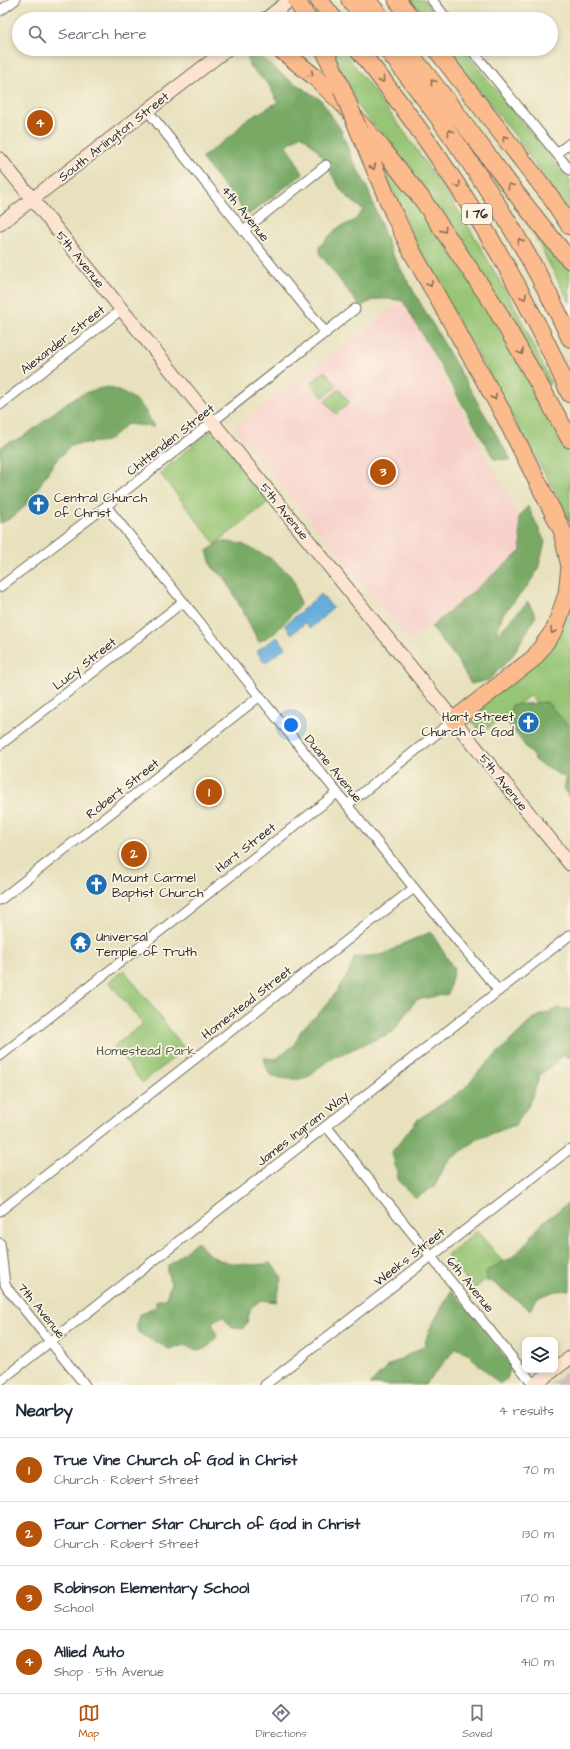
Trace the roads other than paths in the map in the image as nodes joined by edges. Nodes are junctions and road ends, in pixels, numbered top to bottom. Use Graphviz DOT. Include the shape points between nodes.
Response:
graph roads {
  1 [pos="14,0"];
  2 [pos="319,0"];
  3 [pos="350,0"];
  4 [pos="367,0"];
  5 [pos="397,0"];
  6 [pos="432,0"];
  7 [pos="299,7"];
  8 [pos="0,11"];
  9 [pos="285,12"];
  10 [pos="328,12"];
  11 [pos="359,12"];
  12 [pos="376,12"];
  13 [pos="406,12"];
  14 [pos="441,12"];
  15 [pos="218,56"];
  16 [pos="289,56"];
  17 [pos="327,56"];
  18 [pos="363,56"];
  19 [pos="392,56"];
  20 [pos="412,56"];
  21 [pos="441,56"];
  22 [pos="477,56"];
  23 [pos="147,110"];
  24 [pos="570,142"];
  25 [pos="557,153"];
  26 [pos="0,159"];
  27 [pos="326,165"];
  28 [pos="570,170"];
  29 [pos="33,199"];
  30 [pos="0,224"];
  31 [pos="570,226"];
  32 [pos="243,231"];
  33 [pos="570,260"];
  34 [pos="122,309"];
  35 [pos="355,309"];
  36 [pos="326,332"];
  37 [pos="570,338"];
  38 [pos="570,394"];
  39 [pos="0,405"];
  40 [pos="213,422"];
  41 [pos="570,439"];
  42 [pos="106,506"];
  43 [pos="560,526"];
  44 [pos="570,546"];
  45 [pos="0,587"];
  46 [pos="183,602"];
  47 [pos="260,696"];
  48 [pos="454,720"];
  49 [pos="0,745"];
  50 [pos="337,793"];
  51 [pos="347,805"];
  52 [pos="570,864"];
  53 [pos="414,888"];
  54 [pos="0,900"];
  55 [pos="570,935"];
  56 [pos="498,990"];
  57 [pos="0,1056"];
  58 [pos="326,1126"];
  59 [pos="570,1149"];
  60 [pos="0,1211"];
  61 [pos="0,1243"];
  62 [pos="432,1256"];
  63 [pos="50,1342"];
  64 [pos="570,1358"];
  65 [pos="558,1368"];
  66 [pos="551,1373"];
  67 [pos="0,1381"];
  68 [pos="85,1385"];
  69 [pos="265,1385"];
  70 [pos="534,1385"];
  1 -- 8 [label="street"];
  2 -- 10 [label="highway"];
  3 -- 11 [label="highway"];
  4 -- 12 [label="highway"];
  5 -- 13 [label="highway"];
  6 -- 14 [label="street"];
  7 -- 9 [label="street"];
  15 -- 23 [label="street, South Arlington Street"];
  16 -- 41 [label="highway, one-way" via="342,103 422,198 494,305"];
  17 -- 43 [label="highway, one-way, bridge" via="378,179 411,250 504,415"];
  18 -- 38 [label="highway, I 76, one-way" via="415,122 472,206 506,263"];
  37 -- 19 [label="highway, I 76, one-way" via="497,202 455,139"];
  33 -- 20 [label="highway, one-way" via="533,217 458,114"];
  31 -- 21 [label="highway, one-way" via="550,196"];
  22 -- 25 [label="street"];
  23 -- 29 [label="street, South Arlington Street"];
  23 -- 32 [label="street, 4th Avenue"];
  24 -- 25 [label="street"];
  25 -- 28 [label="street"];
  26 -- 29 [label="street, 5th Avenue"];
  27 -- 32 [label="street"];
  29 -- 30 [label="street, South Arlington Street"];
  29 -- 34 [label="street, 5th Avenue"];
  32 -- 36 [label="street, 4th Avenue"];
  34 -- 39 [label="street, Alexander Street"];
  34 -- 40 [label="street, 5th Avenue"];
  35 -- 36 [label="street, Chittenden Street"];
  36 -- 40 [label="street, Chittenden Street"];
  40 -- 42 [label="street, Chittenden Street"];
  40 -- 48 [label="street, 5th Avenue"];
  42 -- 45 [label="street, Chittenden Street"];
  42 -- 46 [label="street, Duane Avenue"];
  43 -- 44 [label="highway"];
  43 -- 48 [label="highway, one-way" via="570,566 567,594 555,629 534,658"];
  46 -- 47 [label="street, Duane Avenue"];
  46 -- 49 [label="street, Lucy Street"];
  47 -- 50 [label="street, Duane Avenue"];
  47 -- 54 [label="street, Robert Street"];
  48 -- 51 [label="street"];
  48 -- 52 [label="street, 5th Avenue"];
  50 -- 51 [label="street, Duane Avenue"];
  50 -- 57 [label="street, Hart Street"];
  51 -- 53 [label="street, Duane Avenue"];
  53 -- 56 [label="street, Duane Avenue"];
  53 -- 60 [label="street, Homestead Street"];
  55 -- 56 [label="street, James Ingram Way"];
  56 -- 58 [label="street, James Ingram Way"];
  58 -- 62 [label="street, 6th Avenue"];
  58 -- 63 [label="street, James Ingram Way"];
  59 -- 62 [label="street, Weeks Street"];
  61 -- 63 [label="street, 7th Avenue" via="7,1288"];
  62 -- 69 [label="street, Weeks Street"];
  62 -- 70 [label="street, 6th Avenue"];
  63 -- 67 [label="street, James Ingram Way"];
  63 -- 68 [label="street, 7th Avenue"];
  64 -- 65 [label="street"];
  66 -- 70 [label="street"];
}
